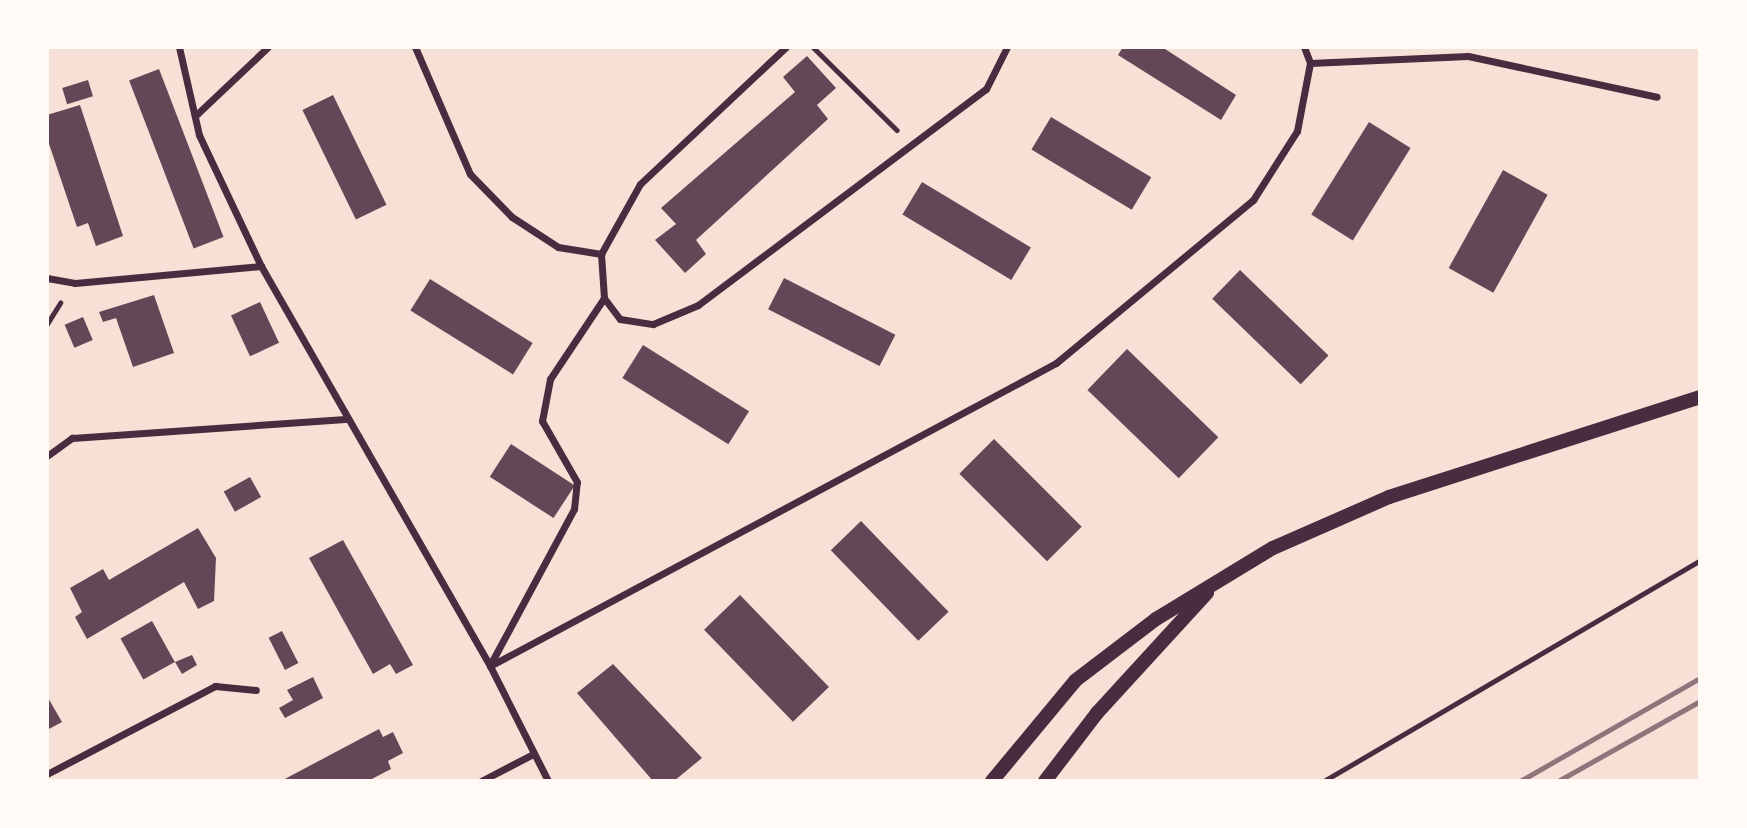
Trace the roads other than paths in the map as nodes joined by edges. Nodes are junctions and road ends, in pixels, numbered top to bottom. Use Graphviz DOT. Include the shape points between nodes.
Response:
graph roads {
  1 [pos="179,47"];
  2 [pos="268,47"];
  3 [pos="415,47"];
  4 [pos="786,47"];
  5 [pos="1007,47"];
  6 [pos="1304,47"];
  7 [pos="1310,63"];
  8 [pos="1657,97"];
  9 [pos="195,116"];
  10 [pos="601,254"];
  11 [pos="261,266"];
  12 [pos="47,278"];
  13 [pos="604,298"];
  14 [pos="1700,397"];
  15 [pos="345,419"];
  16 [pos="47,456"];
  17 [pos="1220,579"];
  18 [pos="490,666"];
  19 [pos="256,690"];
  20 [pos="533,754"];
  21 [pos="47,774"];
  22 [pos="481,781"];
  23 [pos="548,781"];
  24 [pos="992,781"];
  25 [pos="1045,781"];
  1 -- 9 [label="street"];
  2 -- 9 [label="street"];
  3 -- 10 [label="street" via="470,174 512,218 558,247"];
  4 -- 10 [label="street" via="640,184"];
  5 -- 13 [label="street" via="986,89 698,304 653,324 620,318"];
  6 -- 7 [label="street"];
  7 -- 8 [label="street" via="1468,56"];
  7 -- 18 [label="street" via="1297,131 1253,200 1056,363"];
  9 -- 11 [label="street" via="199,135"];
  10 -- 13 [label="street"];
  11 -- 12 [label="street" via="75,283"];
  11 -- 15 [label="street"];
  13 -- 18 [label="street" via="550,379 542,421 577,482 574,509"];
  14 -- 17 [label="main road" via="1390,497 1329,521"];
  15 -- 16 [label="street" via="72,438"];
  15 -- 18 [label="street"];
  17 -- 24 [label="main road" via="1156,619 1076,680"];
  17 -- 25 [label="main road" via="1097,713"];
  18 -- 20 [label="street"];
  19 -- 21 [label="street" via="215,686"];
  20 -- 22 [label="street"];
  20 -- 23 [label="street"];
}
